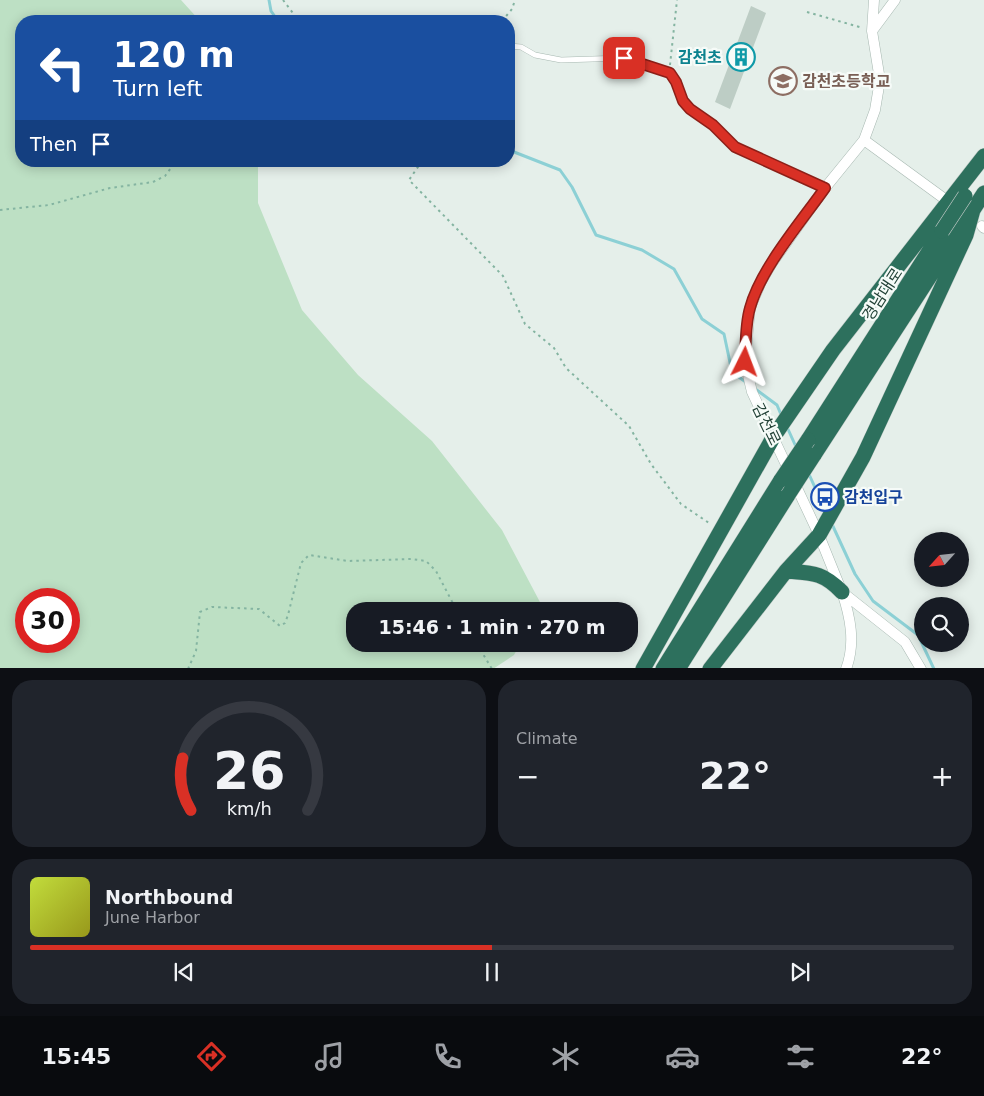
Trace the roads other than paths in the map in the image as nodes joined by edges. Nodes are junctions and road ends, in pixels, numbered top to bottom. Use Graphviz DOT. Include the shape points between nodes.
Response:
graph roads {
  1 [pos="874,0"];
  2 [pos="895,0"];
  3 [pos="872,31"];
  4 [pos="515,46"];
  5 [pos="864,140"];
  6 [pos="984,156"];
  7 [pos="984,166"];
  8 [pos="825,188"];
  9 [pos="984,192"];
  10 [pos="942,197"];
  11 [pos="973,210"];
  12 [pos="777,432"];
  13 [pos="822,529"];
  14 [pos="786,571"];
  15 [pos="842,592"];
  16 [pos="643,668"];
  17 [pos="663,668"];
  18 [pos="678,668"];
  19 [pos="710,668"];
  20 [pos="846,668"];
  21 [pos="920,668"];
  1 -- 3 [label="street, 감천로"];
  2 -- 3 [label="street"];
  3 -- 5 [label="street, 감천로" via="880,80 876,110"];
  4 -- 8 [label="lane" via="535,55 561,60 624,58 670,73 690,109 713,125 735,147"];
  5 -- 8 [label="street, 감천로"];
  5 -- 10 [label="street"];
  6 -- 12 [label="highway" via="833,350"];
  7 -- 17 [label="highway, 경남대로, bridge"];
  8 -- 12 [label="street, 감천로" via="772,263 750,308 745,362 748,376 752,392"];
  9 -- 11 [label="highway, 경남대로"];
  11 -- 13 [label="highway" via="966,236 863,457"];
  11 -- 18 [label="highway, 경남대로, bridge"];
  12 -- 13 [label="street, 감천로"];
  12 -- 16 [label="highway"];
  13 -- 14 [label="highway"];
  13 -- 15 [label="street, 감천로"];
  14 -- 15 [label="highway" via="819,574"];
  14 -- 19 [label="highway"];
  15 -- 20 [label="street" via="852,636"];
  15 -- 21 [label="street, 감천로" via="905,642"];
}
